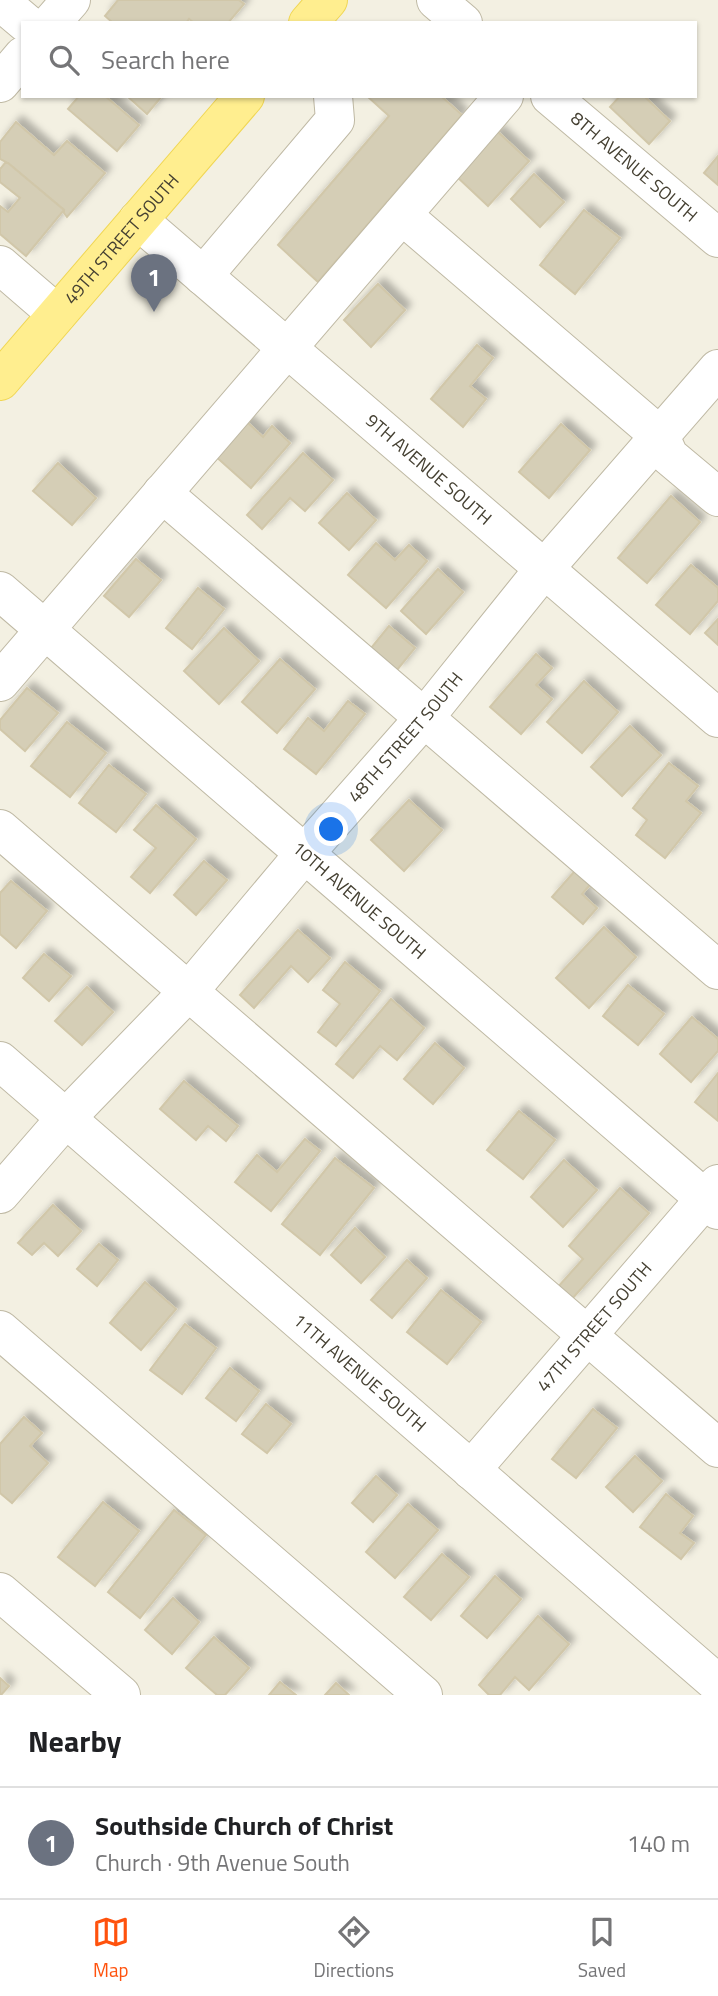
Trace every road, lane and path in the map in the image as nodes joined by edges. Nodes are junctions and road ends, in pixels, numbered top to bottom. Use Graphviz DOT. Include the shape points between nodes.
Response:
graph roads {
  1 [pos="71,0"];
  2 [pos="436,0"];
  3 [pos="0,1"];
  4 [pos="24,21"];
  5 [pos="53,21"];
  6 [pos="461,21"];
  7 [pos="21,58"];
  8 [pos="0,83"];
  9 [pos="243,98"];
  10 [pos="333,98"];
  11 [pos="502,98"];
  12 [pos="552,98"];
  13 [pos="402,215"];
  14 [pos="138,220"];
  15 [pos="718,238"];
  16 [pos="0,265"];
  17 [pos="203,276"];
  18 [pos="57,314"];
  19 [pos="287,348"];
  20 [pos="718,369"];
  21 [pos="0,381"];
  22 [pos="660,436"];
  23 [pos="162,493"];
  24 [pos="718,497"];
  25 [pos="544,569"];
  26 [pos="0,591"];
  27 [pos="45,630"];
  28 [pos="0,682"];
  29 [pos="425,717"];
  30 [pos="718,718"];
  31 [pos="0,829"];
  32 [pos="305,853"];
  33 [pos="718,970"];
  34 [pos="189,991"];
  35 [pos="0,1061"];
  36 [pos="66,1118"];
  37 [pos="0,1194"];
  38 [pos="714,1198"];
  39 [pos="0,1330"];
  40 [pos="588,1335"];
  41 [pos="718,1448"];
  42 [pos="471,1470"];
  43 [pos="0,1592"];
  44 [pos="718,1684"];
  45 [pos="121,1695"];
  46 [pos="423,1695"];
  1 -- 5 [label="street"];
  2 -- 6 [label="street"];
  3 -- 4 [label="street"];
  7 -- 8 [label="street"];
  9 -- 14 [label="main road, 49TH STREET SOUTH"];
  10 -- 17 [label="street" via="335,120"];
  11 -- 13 [label="street"];
  12 -- 15 [label="street, 8TH AVENUE SOUTH"];
  13 -- 19 [label="street"];
  13 -- 22 [label="street"];
  14 -- 17 [label="street, 9TH AVENUE SOUTH"];
  14 -- 18 [label="main road, 49TH STREET SOUTH"];
  16 -- 18 [label="street"];
  17 -- 19 [label="street, 9TH AVENUE SOUTH"];
  18 -- 21 [label="main road, 49TH STREET SOUTH"];
  19 -- 23 [label="street"];
  19 -- 25 [label="street, 9TH AVENUE SOUTH"];
  20 -- 22 [label="street, 48TH STREET SOUTH"];
  22 -- 24 [label="street" via="669,456"];
  22 -- 25 [label="street, 48TH STREET SOUTH"];
  23 -- 27 [label="street"];
  23 -- 29 [label="street"];
  25 -- 29 [label="street, 48TH STREET SOUTH"];
  25 -- 30 [label="street, 9TH AVENUE SOUTH"];
  26 -- 27 [label="street, 10TH AVENUE SOUTH"];
  27 -- 28 [label="street"];
  27 -- 32 [label="street, 10TH AVENUE SOUTH"];
  29 -- 32 [label="street, 48TH STREET SOUTH"];
  29 -- 33 [label="street"];
  31 -- 34 [label="street"];
  32 -- 34 [label="street, 48TH STREET SOUTH"];
  32 -- 38 [label="street, 10TH AVENUE SOUTH"];
  34 -- 36 [label="street, 48TH STREET SOUTH"];
  34 -- 40 [label="street"];
  35 -- 36 [label="street, 11TH AVENUE SOUTH"];
  36 -- 37 [label="street, 48TH STREET SOUTH"];
  36 -- 42 [label="street, 11TH AVENUE SOUTH"];
  38 -- 40 [label="street, 47TH STREET SOUTH"];
  39 -- 46 [label="street"];
  40 -- 41 [label="street"];
  40 -- 42 [label="street, 47TH STREET SOUTH"];
  42 -- 44 [label="street, 11TH AVENUE SOUTH"];
  43 -- 45 [label="street"];
}
